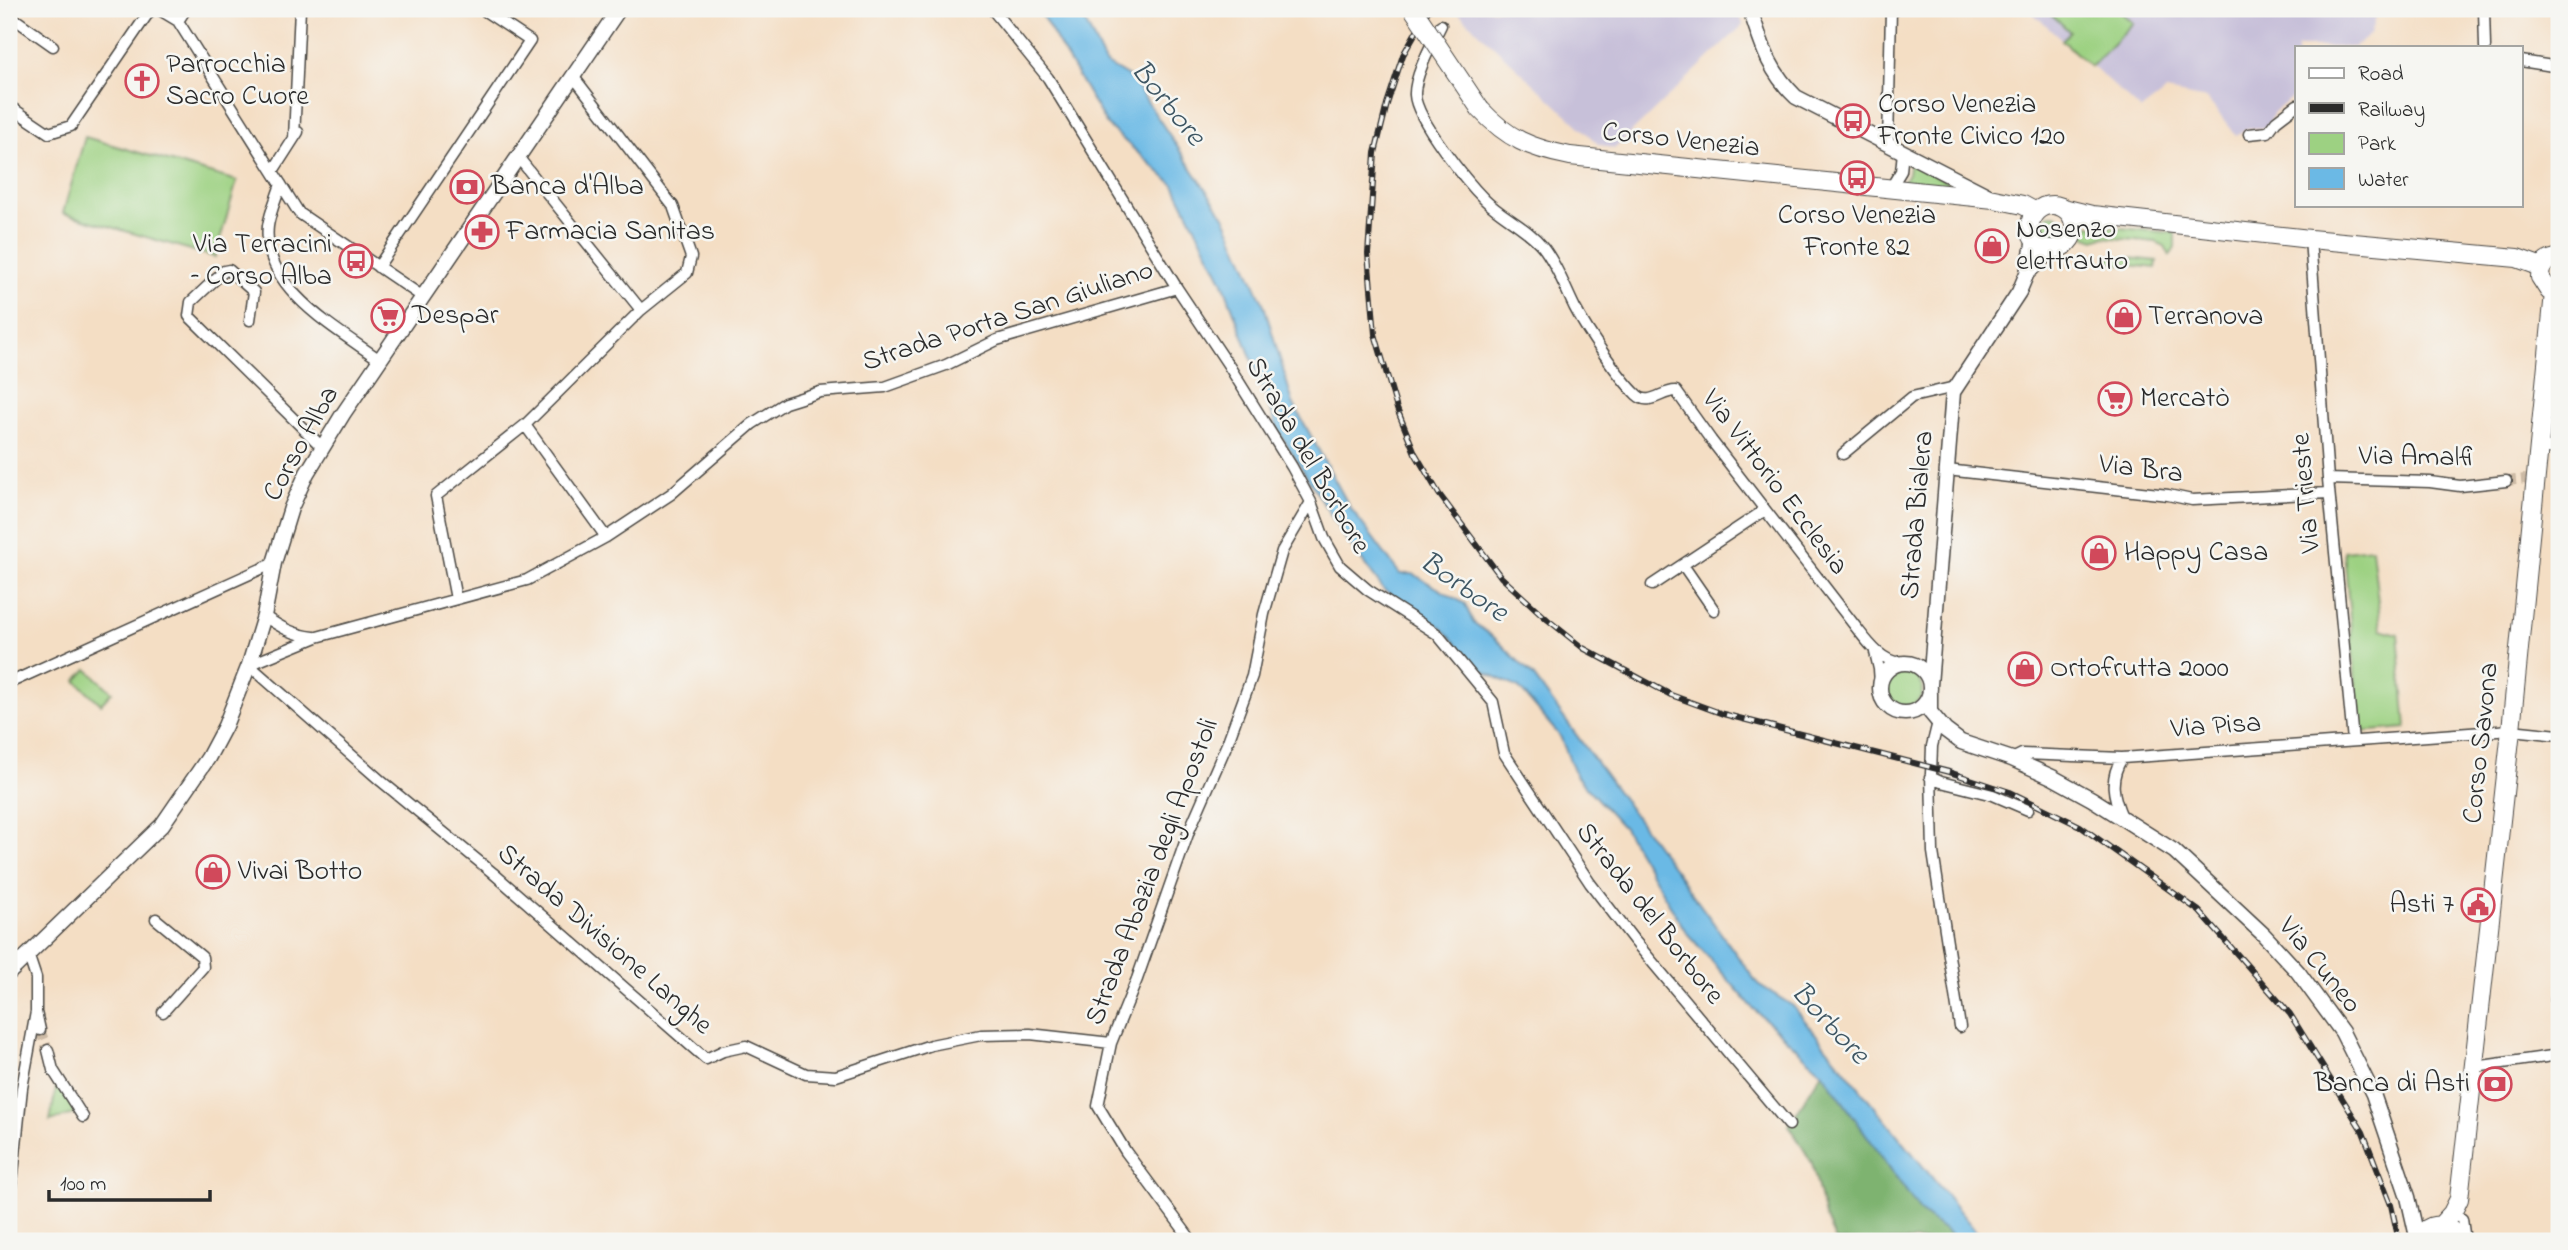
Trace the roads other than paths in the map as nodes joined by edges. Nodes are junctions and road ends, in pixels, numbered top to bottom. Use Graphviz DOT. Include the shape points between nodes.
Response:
graph roads {
  1 [pos="151,9"];
  2 [pos="158,9"];
  3 [pos="186,9"];
  4 [pos="300,9"];
  5 [pos="482,9"];
  6 [pos="619,9"];
  7 [pos="992,9"];
  8 [pos="1413,9"];
  9 [pos="1750,9"];
  10 [pos="1891,9"];
  11 [pos="2484,9"];
  12 [pos="9,15"];
  13 [pos="178,21"];
  14 [pos="1441,25"];
  15 [pos="53,46"];
  16 [pos="2485,46"];
  17 [pos="2522,61"];
  18 [pos="2559,66"];
  19 [pos="573,76"];
  20 [pos="9,106"];
  21 [pos="2295,107"];
  22 [pos="2249,134"];
  23 [pos="1888,145"];
  24 [pos="1903,152"];
  25 [pos="517,157"];
  26 [pos="273,171"];
  27 [pos="281,184"];
  28 [pos="1890,189"];
  29 [pos="1994,199"];
  30 [pos="2063,208"];
  31 [pos="2035,212"];
  32 [pos="2092,215"];
  33 [pos="2074,226"];
  34 [pos="2310,239"];
  35 [pos="2034,240"];
  36 [pos="2051,250"];
  37 [pos="2559,258"];
  38 [pos="378,267"];
  39 [pos="2542,267"];
  40 [pos="2027,274"];
  41 [pos="1177,288"];
  42 [pos="2556,293"];
  43 [pos="423,296"];
  44 [pos="641,310"];
  45 [pos="250,320"];
  46 [pos="380,360"];
  47 [pos="1955,387"];
  48 [pos="525,425"];
  49 [pos="321,447"];
  50 [pos="2538,447"];
  51 [pos="2559,449"];
  52 [pos="1843,454"];
  53 [pos="1947,470"];
  54 [pos="2328,479"];
  55 [pos="2506,481"];
  56 [pos="2329,493"];
  57 [pos="1311,502"];
  58 [pos="1765,510"];
  59 [pos="606,537"];
  60 [pos="274,563"];
  61 [pos="1683,565"];
  62 [pos="1652,585"];
  63 [pos="456,599"];
  64 [pos="1714,610"];
  65 [pos="264,616"];
  66 [pos="317,637"];
  67 [pos="1931,648"];
  68 [pos="1874,649"];
  69 [pos="1905,663"];
  70 [pos="249,665"];
  71 [pos="9,683"];
  72 [pos="1880,683"];
  73 [pos="1930,689"];
  74 [pos="1904,714"];
  75 [pos="1937,722"];
  76 [pos="2511,730"];
  77 [pos="2559,735"];
  78 [pos="2353,741"];
  79 [pos="2122,758"];
  80 [pos="2012,760"];
  81 [pos="1930,777"];
  82 [pos="2028,810"];
  83 [pos="2122,817"];
  84 [pos="156,919"];
  85 [pos="28,954"];
  86 [pos="9,972"];
  87 [pos="2559,979"];
  88 [pos="36,1012"];
  89 [pos="163,1012"];
  90 [pos="1960,1027"];
  91 [pos="40,1030"];
  92 [pos="1111,1043"];
  93 [pos="2559,1043"];
  94 [pos="48,1050"];
  95 [pos="2559,1055"];
  96 [pos="2475,1067"];
  97 [pos="83,1117"];
  98 [pos="1789,1125"];
  99 [pos="2408,1197"];
  100 [pos="2459,1199"];
  101 [pos="9,1212"];
  102 [pos="2436,1225"];
  103 [pos="1192,1241"];
  104 [pos="2418,1241"];
  105 [pos="2460,1241"];
  1 -- 20 [label="street" via="71,126 49,133"];
  2 -- 13 [label="street"];
  3 -- 13 [label="street"];
  4 -- 26 [label="street" via="297,134"];
  5 -- 38 [label="street" via="530,41"];
  6 -- 19 [label="street, Corso Alba"];
  7 -- 41 [label="street, Strada del Borbore" via="1048,78"];
  8 -- 28 [label="main road, Corso Venezia, bridge" via="1480,109 1516,140 1543,151"];
  9 -- 23 [label="street, Corso Venezia" via="1765,56 1782,83 1808,104"];
  10 -- 23 [label="street"];
  11 -- 16 [label="street"];
  12 -- 15 [label="street"];
  13 -- 26 [label="street"];
  14 -- 58 [label="street, Via Vittorio Ecclesia" via="1423,63 1415,95 1424,120 1485,201 1542,246 1577,312 1617,372 1646,400 1676,391"];
  17 -- 18 [label="street"];
  19 -- 25 [label="street, Corso Alba"];
  19 -- 44 [label="street" via="673,206 691,257 687,273"];
  21 -- 22 [label="street" via="2268,132"];
  23 -- 24 [label="street, Corso Venezia"];
  24 -- 28 [label="street" via="1901,171"];
  24 -- 29 [label="street, Corso Venezia"];
  25 -- 43 [label="street, Corso Alba"];
  25 -- 44 [label="street"];
  26 -- 27 [label="street"];
  27 -- 38 [label="street" via="299,213"];
  27 -- 46 [label="street" via="268,226 279,276 312,310"];
  28 -- 29 [label="main road, Corso Venezia"];
  29 -- 31 [label="main road, Corso Venezia"];
  30 -- 31 [label="main road" via="2049,205"];
  30 -- 32 [label="main road"];
  30 -- 33 [label="main road"];
  31 -- 35 [label="main road" via="2029,226"];
  32 -- 33 [label="main road"];
  32 -- 34 [label="main road"];
  33 -- 36 [label="main road" via="2068,242"];
  34 -- 39 [label="main road" via="2517,258"];
  34 -- 54 [label="street, Via Trieste"];
  35 -- 36 [label="main road"];
  35 -- 40 [label="street, Strada Bialera"];
  36 -- 40 [label="street, Strada Bialera"];
  37 -- 39 [label="main road"];
  38 -- 43 [label="street"];
  39 -- 42 [label="main road, Corso Savona" via="2541,282"];
  40 -- 47 [label="street, Strada Bialera"];
  41 -- 57 [label="street, Strada del Borbore"];
  41 -- 59 [label="street, Strada Porta San Giuliano" via="997,340 885,387 820,393 785,403 752,424 671,494"];
  42 -- 50 [label="main road, Corso Savona"];
  43 -- 46 [label="street, Corso Alba"];
  44 -- 48 [label="street"];
  45 -- 49 [label="street" via="254,292 229,270 189,308 189,316"];
  46 -- 49 [label="street, Corso Alba"];
  47 -- 52 [label="street, Strada Bialera" via="1912,397"];
  47 -- 53 [label="street, Strada Bialera"];
  48 -- 59 [label="street"];
  48 -- 63 [label="street" via="436,496"];
  49 -- 60 [label="street, Corso Alba" via="291,508"];
  50 -- 51 [label="street"];
  50 -- 76 [label="main road, Corso Savona" via="2530,479"];
  53 -- 56 [label="street, Via Bra" via="2192,500"];
  53 -- 67 [label="street, Strada Bialera"];
  54 -- 55 [label="street, Via Amalfi" via="2460,486"];
  54 -- 56 [label="street, Via Trieste"];
  56 -- 78 [label="street, Via Trieste"];
  57 -- 92 [label="street, Strada Abazia degli Apostoli" via="1282,551 1252,676"];
  57 -- 98 [label="street, Strada del Borbore" via="1340,566 1368,590 1437,634 1493,702 1504,754 1590,883"];
  58 -- 61 [label="street"];
  58 -- 68 [label="street, Via Vittorio Ecclesia"];
  59 -- 63 [label="street, Strada Porta San Giuliano" via="527,580"];
  60 -- 65 [label="street, Corso Alba"];
  60 -- 71 [label="street"];
  61 -- 62 [label="street"];
  61 -- 64 [label="street"];
  63 -- 66 [label="street, Strada Porta San Giuliano"];
  65 -- 66 [label="street" via="282,629"];
  65 -- 70 [label="street, Corso Alba"];
  66 -- 70 [label="street, Strada Porta San Giuliano"];
  67 -- 69 [label="street" via="1922,658"];
  67 -- 73 [label="street, Strada Bialera"];
  68 -- 69 [label="street, Via Vittorio Ecclesia" via="1887,659"];
  68 -- 72 [label="street, Via Vittorio Ecclesia"];
  69 -- 72 [label="street" via="1890,667"];
  69 -- 73 [label="street" via="1921,668"];
  70 -- 85 [label="street, Corso Alba" via="208,758 162,825"];
  70 -- 92 [label="street, Strada Divisione Langhe" via="706,1059 746,1046 806,1073 836,1076 931,1045 981,1035 1030,1034"];
  72 -- 74 [label="street" via="1885,704"];
  73 -- 74 [label="street" via="1923,706"];
  73 -- 75 [label="street" via="1929,708"];
  74 -- 75 [label="street, Via Pisa" via="1921,714"];
  75 -- 80 [label="street, Via Pisa" via="1961,742"];
  75 -- 81 [label="street"];
  76 -- 77 [label="street, Via Pisa"];
  76 -- 78 [label="street, Via Pisa"];
  76 -- 96 [label="main road, Corso Savona"];
  78 -- 79 [label="street, Via Pisa"];
  79 -- 80 [label="street, Via Pisa" via="2022,754"];
  79 -- 83 [label="street" via="2113,779"];
  80 -- 83 [label="street, Via Cuneo"];
  81 -- 82 [label="street"];
  81 -- 90 [label="street" via="1933,852"];
  83 -- 99 [label="street, Via Cuneo" via="2174,851 2298,972 2342,1032 2359,1064"];
  84 -- 89 [label="street" via="204,961"];
  85 -- 86 [label="street, Corso Alba"];
  85 -- 88 [label="street" via="36,978"];
  87 -- 93 [label="street"];
  88 -- 91 [label="street"];
  88 -- 101 [label="street" via="22,1088"];
  92 -- 103 [label="street, Strada Abazia degli Apostoli" via="1098,1106"];
  94 -- 97 [label="street" via="53,1070"];
  95 -- 96 [label="street"];
  96 -- 100 [label="main road, Corso Savona"];
  99 -- 102 [label="street, Via Cuneo" via="2422,1220"];
  99 -- 104 [label="street, Via Cuneo"];
  100 -- 102 [label="main road, Corso Savona" via="2452,1213"];
  100 -- 105 [label="main road, Corso Savona"];
  102 -- 104 [label="main road, Corso Savona"];
  102 -- 105 [label="main road, Corso Savona" via="2451,1230"];
}
